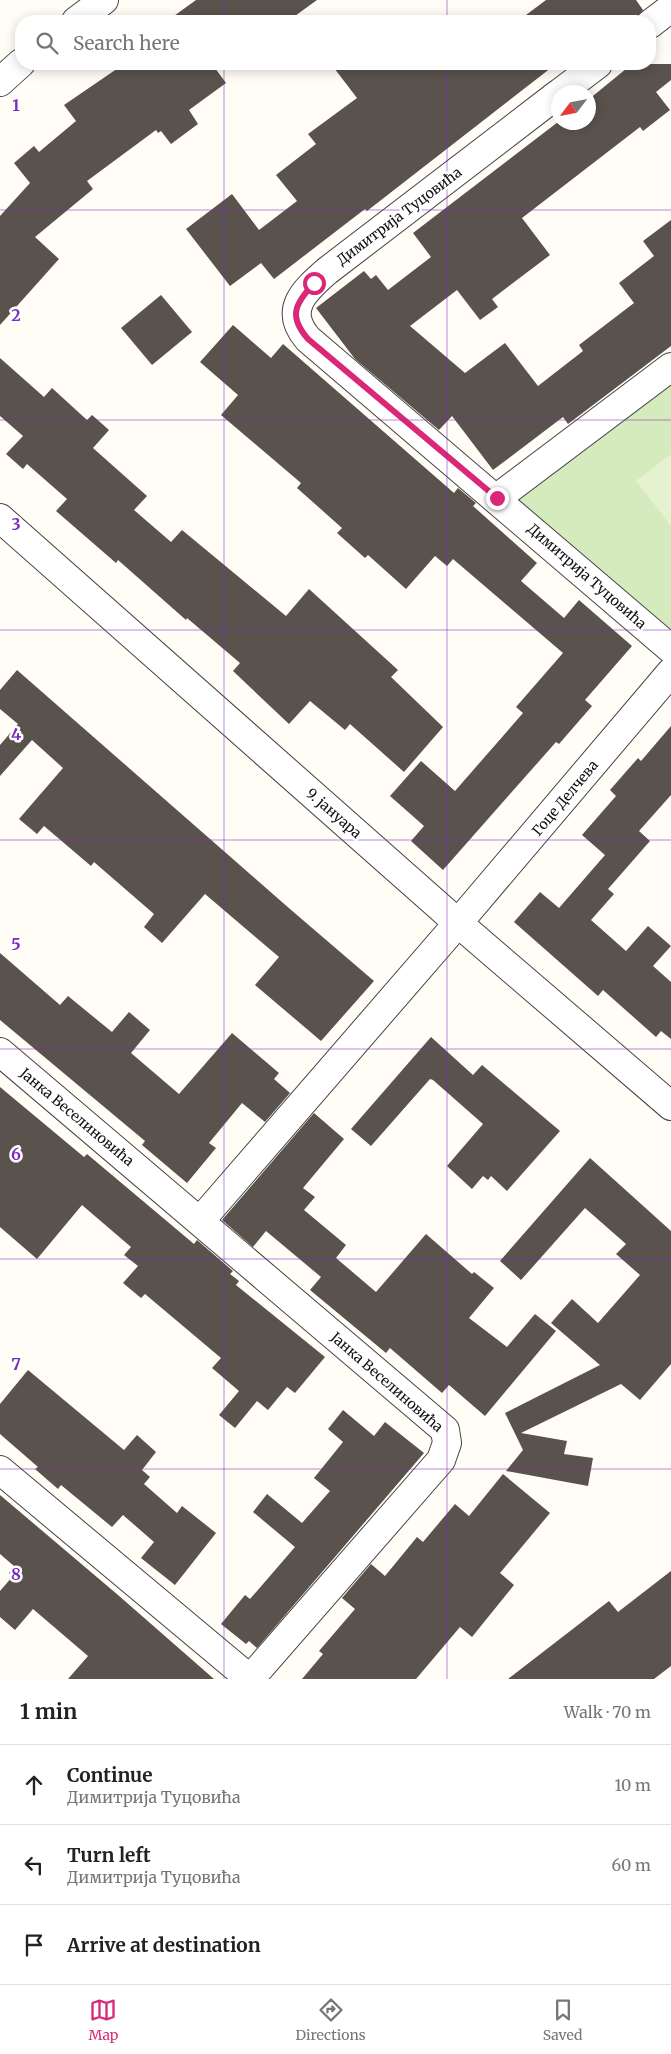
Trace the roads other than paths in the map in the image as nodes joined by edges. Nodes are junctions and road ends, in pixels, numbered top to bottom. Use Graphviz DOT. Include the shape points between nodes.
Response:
graph roads {
  1 [pos="104,0"];
  2 [pos="671,8"];
  3 [pos="84,15"];
  4 [pos="656,19"];
  5 [pos="15,68"];
  6 [pos="590,70"];
  7 [pos="0,82"];
  8 [pos="570,85"];
  9 [pos="551,100"];
  10 [pos="671,367"];
  11 [pos="497,498"];
  12 [pos="0,518"];
  13 [pos="671,649"];
  14 [pos="671,672"];
  15 [pos="458,923"];
  16 [pos="0,1052"];
  17 [pos="671,1106"];
  18 [pos="200,1221"];
  19 [pos="0,1470"];
  20 [pos="250,1679"];
  1 -- 3 [label="street"];
  2 -- 4 [label="street"];
  5 -- 7 [label="street"];
  6 -- 8 [label="street, Димитрија Туцовића"];
  9 -- 11 [label="street, Димитрија Туцовића" via="327,271 296,307 298,328 308,339"];
  10 -- 11 [label="street"];
  11 -- 13 [label="street, Димитрија Туцовића"];
  12 -- 15 [label="street, 9. јануара"];
  14 -- 15 [label="street, Гоце Делчева"];
  15 -- 17 [label="street, 9. јануара"];
  15 -- 18 [label="street"];
  16 -- 18 [label="street, Јанка Веселиновића"];
  18 -- 20 [label="street, Јанка Веселиновића" via="445,1430 447,1442 441,1460"];
  19 -- 20 [label="street, Јанка Веселиновића"];
}
